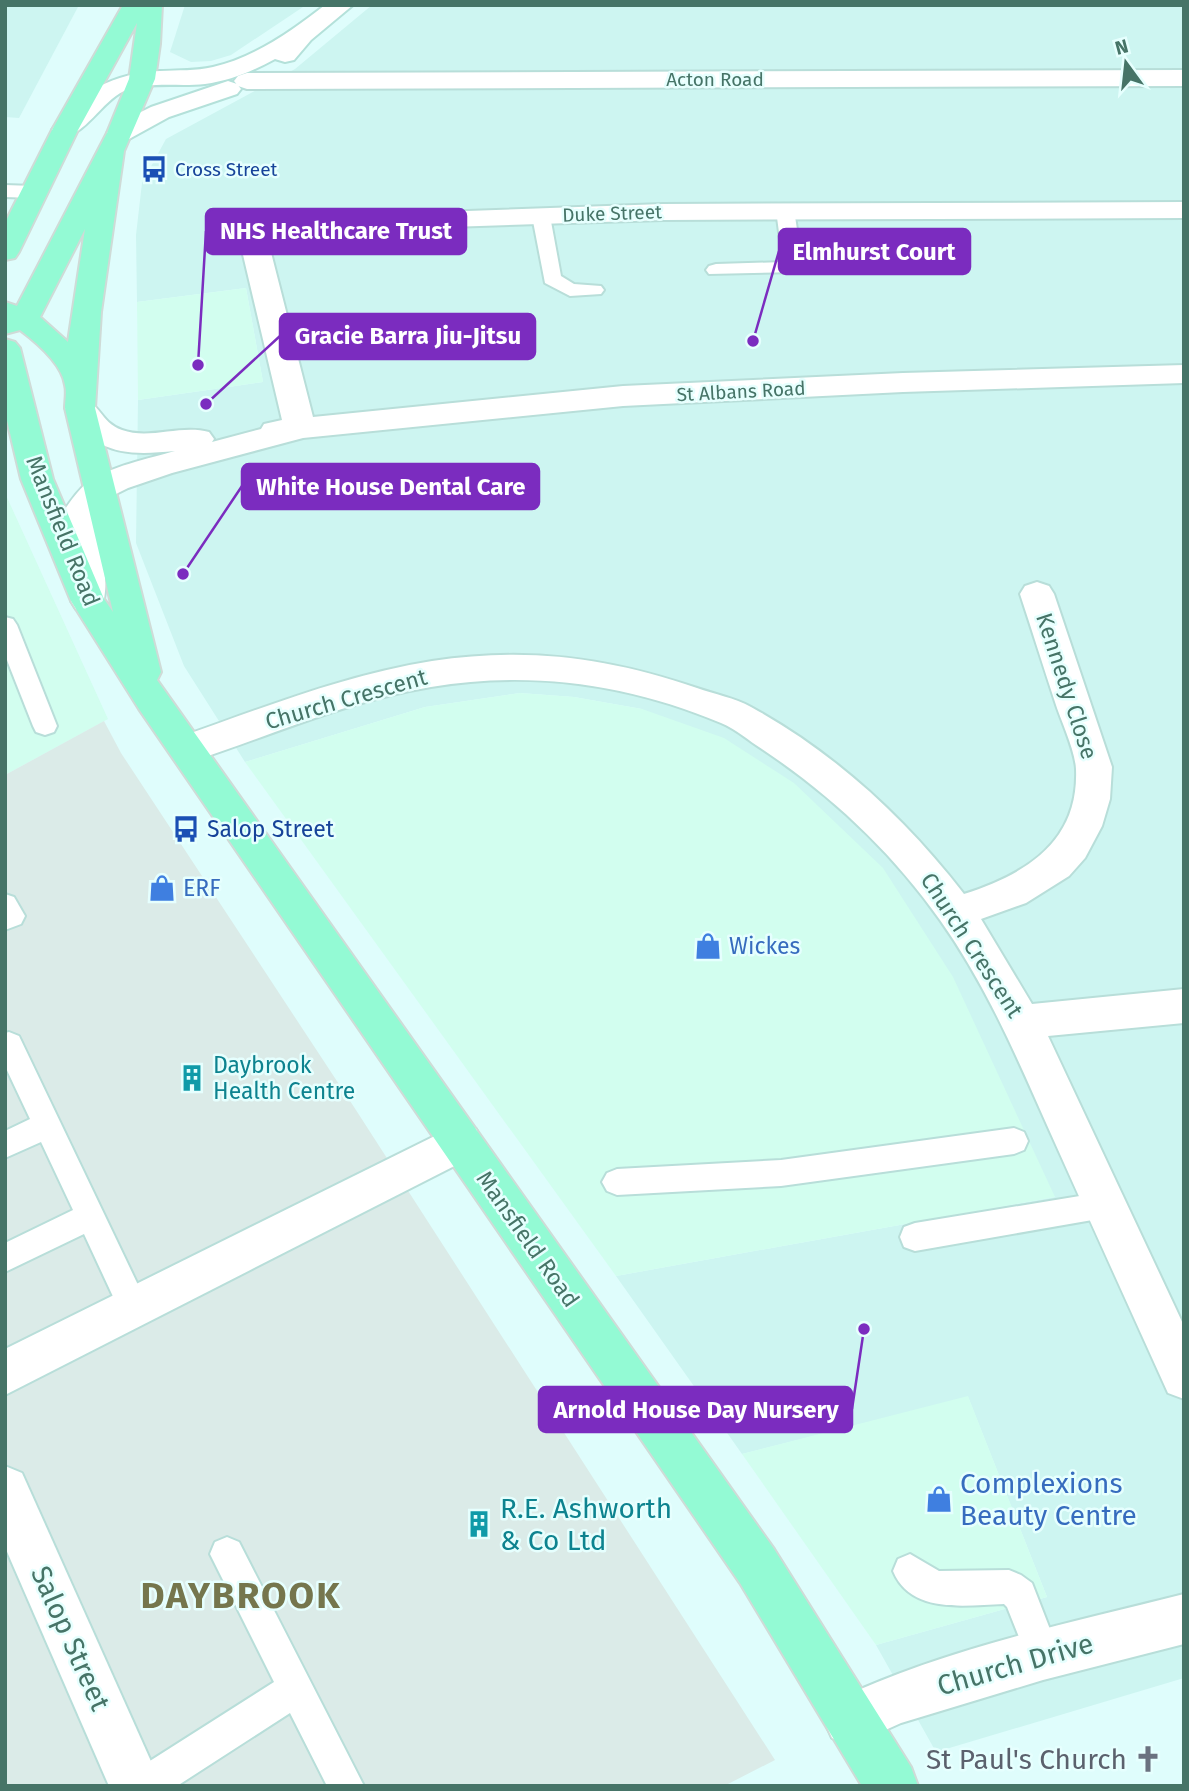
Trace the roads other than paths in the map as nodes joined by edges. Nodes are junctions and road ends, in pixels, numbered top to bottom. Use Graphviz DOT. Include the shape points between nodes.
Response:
graph roads {
  1 [pos="135,5"];
  2 [pos="150,5"];
  3 [pos="341,5"];
  4 [pos="302,35"];
  5 [pos="1184,78"];
  6 [pos="142,79"];
  7 [pos="193,79"];
  8 [pos="247,81"];
  9 [pos="65,130"];
  10 [pos="116,143"];
  11 [pos="5,191"];
  12 [pos="33,192"];
  13 [pos="785,210"];
  14 [pos="1184,210"];
  15 [pos="541,216"];
  16 [pos="6,248"];
  17 [pos="716,270"];
  18 [pos="594,290"];
  19 [pos="12,318"];
  20 [pos="5,348"];
  21 [pos="1184,374"];
  22 [pos="80,396"];
  23 [pos="300,429"];
  24 [pos="5,430"];
  25 [pos="37,479"];
  26 [pos="99,490"];
  27 [pos="1037,594"];
  28 [pos="88,601"];
  29 [pos="5,625"];
  30 [pos="151,700"];
  31 [pos="45,726"];
  32 [pos="187,749"];
  33 [pos="5,904"];
  34 [pos="956,912"];
  35 [pos="5,919"];
  36 [pos="1184,1006"];
  37 [pos="1021,1022"];
  38 [pos="5,1046"];
  39 [pos="47,1125"];
  40 [pos="1014,1141"];
  41 [pos="461,1142"];
  42 [pos="5,1145"];
  43 [pos="617,1182"];
  44 [pos="1104,1205"];
  45 [pos="90,1216"];
  46 [pos="915,1237"];
  47 [pos="5,1258"];
  48 [pos="134,1308"];
  49 [pos="5,1373"];
  50 [pos="1184,1377"];
  51 [pos="5,1490"];
  52 [pos="227,1554"];
  53 [pos="910,1571"];
  54 [pos="1184,1619"];
  55 [pos="1043,1655"];
  56 [pos="297,1688"];
  57 [pos="850,1720"];
  58 [pos="136,1786"];
  59 [pos="144,1786"];
  60 [pos="346,1786"];
  61 [pos="892,1786"];
  1 -- 9 [label="highway"];
  2 -- 6 [label="highway, Mansfield Road"];
  3 -- 4 [label="street"];
  4 -- 7 [label="street" via="246,64"];
  4 -- 8 [label="street" via="287,53"];
  5 -- 8 [label="street, Acton Road"];
  6 -- 7 [label="street"];
  6 -- 9 [label="street" via="104,92"];
  6 -- 10 [label="highway, Mansfield Road"];
  7 -- 8 [label="street, Acton Road"];
  8 -- 10 [label="street" via="160,112"];
  9 -- 12 [label="highway"];
  10 -- 19 [label="highway, Mansfield Road"];
  10 -- 22 [label="highway, Mansfield Road" via="94,258"];
  11 -- 12 [label="lane"];
  12 -- 16 [label="highway"];
  13 -- 14 [label="street, Duke Street"];
  13 -- 15 [label="street, Duke Street"];
  13 -- 17 [label="lane" via="793,268"];
  15 -- 18 [label="lane" via="552,279 570,290"];
  15 -- 23 [label="street, Duke Street" via="250,225"];
  19 -- 22 [label="highway, Mansfield Road" via="63,352"];
  20 -- 25 [label="highway, Mansfield Road"];
  21 -- 23 [label="street, St Albans Road" via="622,396"];
  22 -- 23 [label="street, St Albans Road" via="99,431 133,442"];
  22 -- 26 [label="highway, Mansfield Road"];
  23 -- 26 [label="street, St Albans Road" via="162,466"];
  24 -- 25 [label="highway"];
  25 -- 28 [label="highway, Mansfield Road"];
  26 -- 28 [label="street, St Albans Road" via="76,517 86,554"];
  26 -- 30 [label="highway, Mansfield Road"];
  27 -- 34 [label="street, Kennedy Close" via="1094,766 1088,821 1072,850 1045,873 1008,897"];
  28 -- 30 [label="highway, Mansfield Road"];
  29 -- 31 [label="lane"];
  30 -- 32 [label="highway, Mansfield Road"];
  32 -- 34 [label="street, Church Crescent" via="309,706 431,674 555,667 643,683 737,715 818,768 917,861"];
  32 -- 41 [label="highway, Mansfield Road"];
  33 -- 35 [label="lane" via="12,916"];
  34 -- 37 [label="street, Church Crescent"];
  36 -- 37 [label="street"];
  37 -- 44 [label="street, Church Crescent"];
  38 -- 39 [label="lane" via="9,1044"];
  39 -- 42 [label="lane"];
  39 -- 45 [label="lane"];
  40 -- 43 [label="lane" via="782,1173"];
  41 -- 48 [label="street"];
  41 -- 57 [label="highway, Mansfield Road" via="757,1566"];
  44 -- 46 [label="lane"];
  44 -- 50 [label="street, Church Crescent"];
  45 -- 47 [label="lane"];
  45 -- 48 [label="lane"];
  48 -- 49 [label="street"];
  51 -- 58 [label="street, Salop Street"];
  52 -- 56 [label="lane"];
  53 -- 55 [label="lane" via="934,1588 1009,1587 1020,1595"];
  54 -- 55 [label="street, Church Drive"];
  55 -- 57 [label="street, Church Drive" via="894,1699"];
  56 -- 59 [label="lane"];
  56 -- 60 [label="lane"];
  57 -- 61 [label="highway, Mansfield Road"];
}
